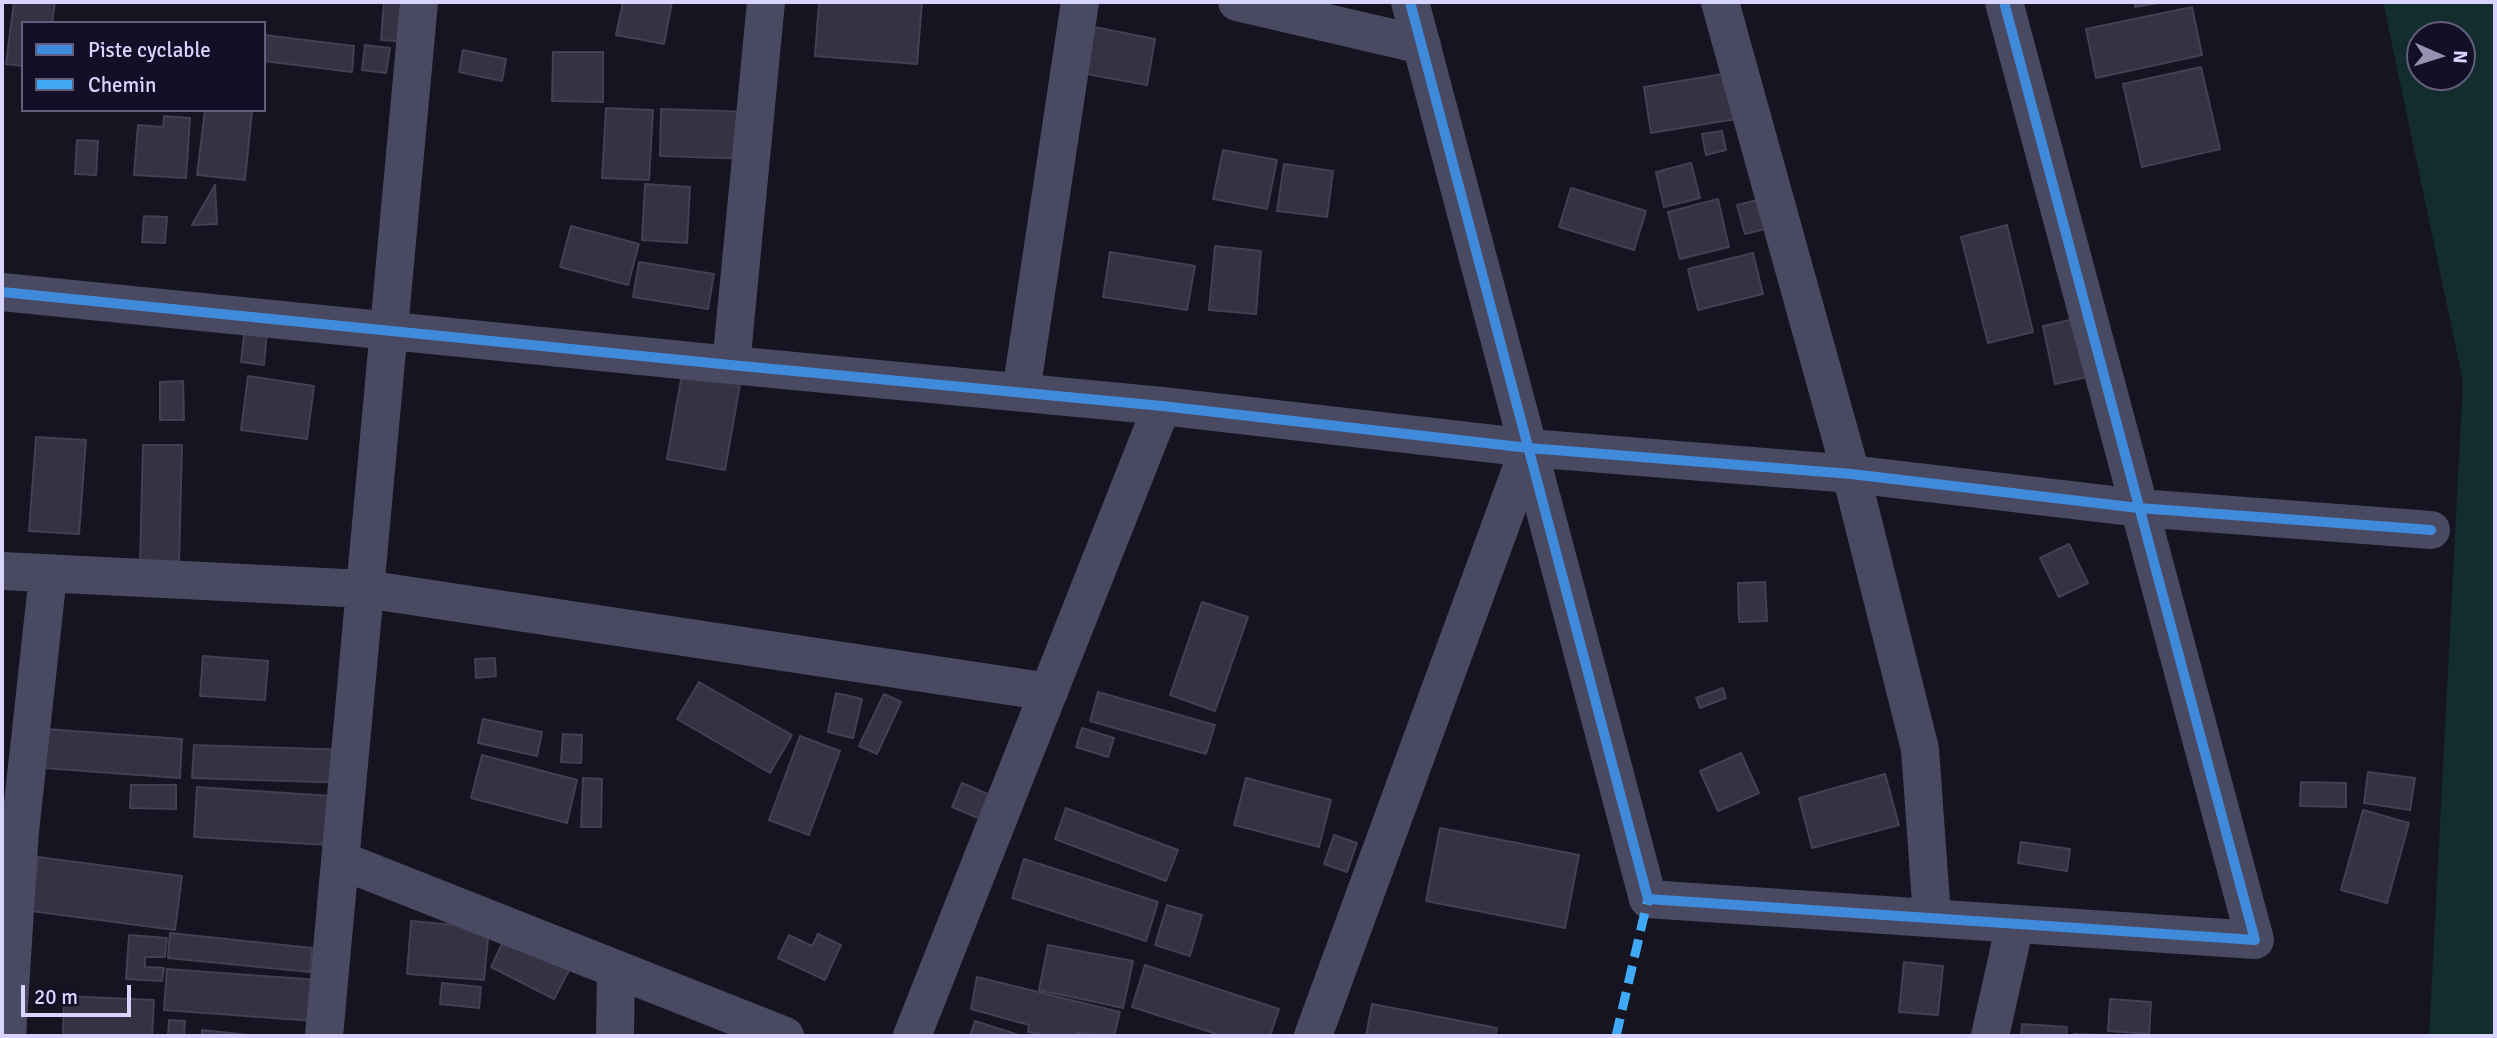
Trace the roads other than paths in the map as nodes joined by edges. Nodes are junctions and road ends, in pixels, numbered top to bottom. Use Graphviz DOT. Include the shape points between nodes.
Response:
graph roads {
  1 [pos="419,2"];
  2 [pos="766,2"];
  3 [pos="1080,2"];
  4 [pos="1237,2"];
  5 [pos="1410,2"];
  6 [pos="1720,2"];
  7 [pos="2004,2"];
  8 [pos="1422,45"];
  9 [pos="2,292"];
  10 [pos="389,330"];
  11 [pos="731,365"];
  12 [pos="1021,392"];
  13 [pos="1162,406"];
  14 [pos="1529,448"];
  15 [pos="1851,474"];
  16 [pos="2139,508"];
  17 [pos="2431,530"];
  18 [pos="2,571"];
  19 [pos="48,575"];
  20 [pos="365,589"];
  21 [pos="1049,692"];
  22 [pos="11,830"];
  23 [pos="340,860"];
  24 [pos="1932,917"];
  25 [pos="2015,924"];
  26 [pos="616,970"];
  27 [pos="7,1036"];
  28 [pos="324,1036"];
  29 [pos="615,1036"];
  30 [pos="785,1036"];
  31 [pos="912,1036"];
  32 [pos="1313,1036"];
  33 [pos="1990,1036"];
  1 -- 10 [label="street"];
  2 -- 11 [label="street"];
  3 -- 12 [label="street"];
  4 -- 8 [label="street"];
  5 -- 8 [label="street"];
  6 -- 15 [label="street"];
  7 -- 16 [label="street"];
  8 -- 14 [label="street"];
  9 -- 10 [label="street"];
  10 -- 11 [label="street"];
  10 -- 20 [label="street"];
  11 -- 12 [label="street"];
  12 -- 13 [label="street"];
  13 -- 14 [label="street"];
  13 -- 21 [label="street"];
  14 -- 15 [label="street"];
  14 -- 24 [label="street" via="1648,899"];
  14 -- 32 [label="street"];
  15 -- 16 [label="street"];
  15 -- 24 [label="street" via="1920,749"];
  16 -- 17 [label="street"];
  16 -- 25 [label="street" via="2255,940"];
  18 -- 19 [label="street"];
  19 -- 20 [label="street"];
  19 -- 22 [label="street"];
  20 -- 21 [label="street"];
  20 -- 23 [label="street"];
  21 -- 31 [label="street"];
  22 -- 27 [label="street"];
  23 -- 26 [label="street"];
  23 -- 28 [label="street"];
  24 -- 25 [label="street"];
  25 -- 33 [label="street"];
  26 -- 29 [label="street"];
  26 -- 30 [label="street"];
}
